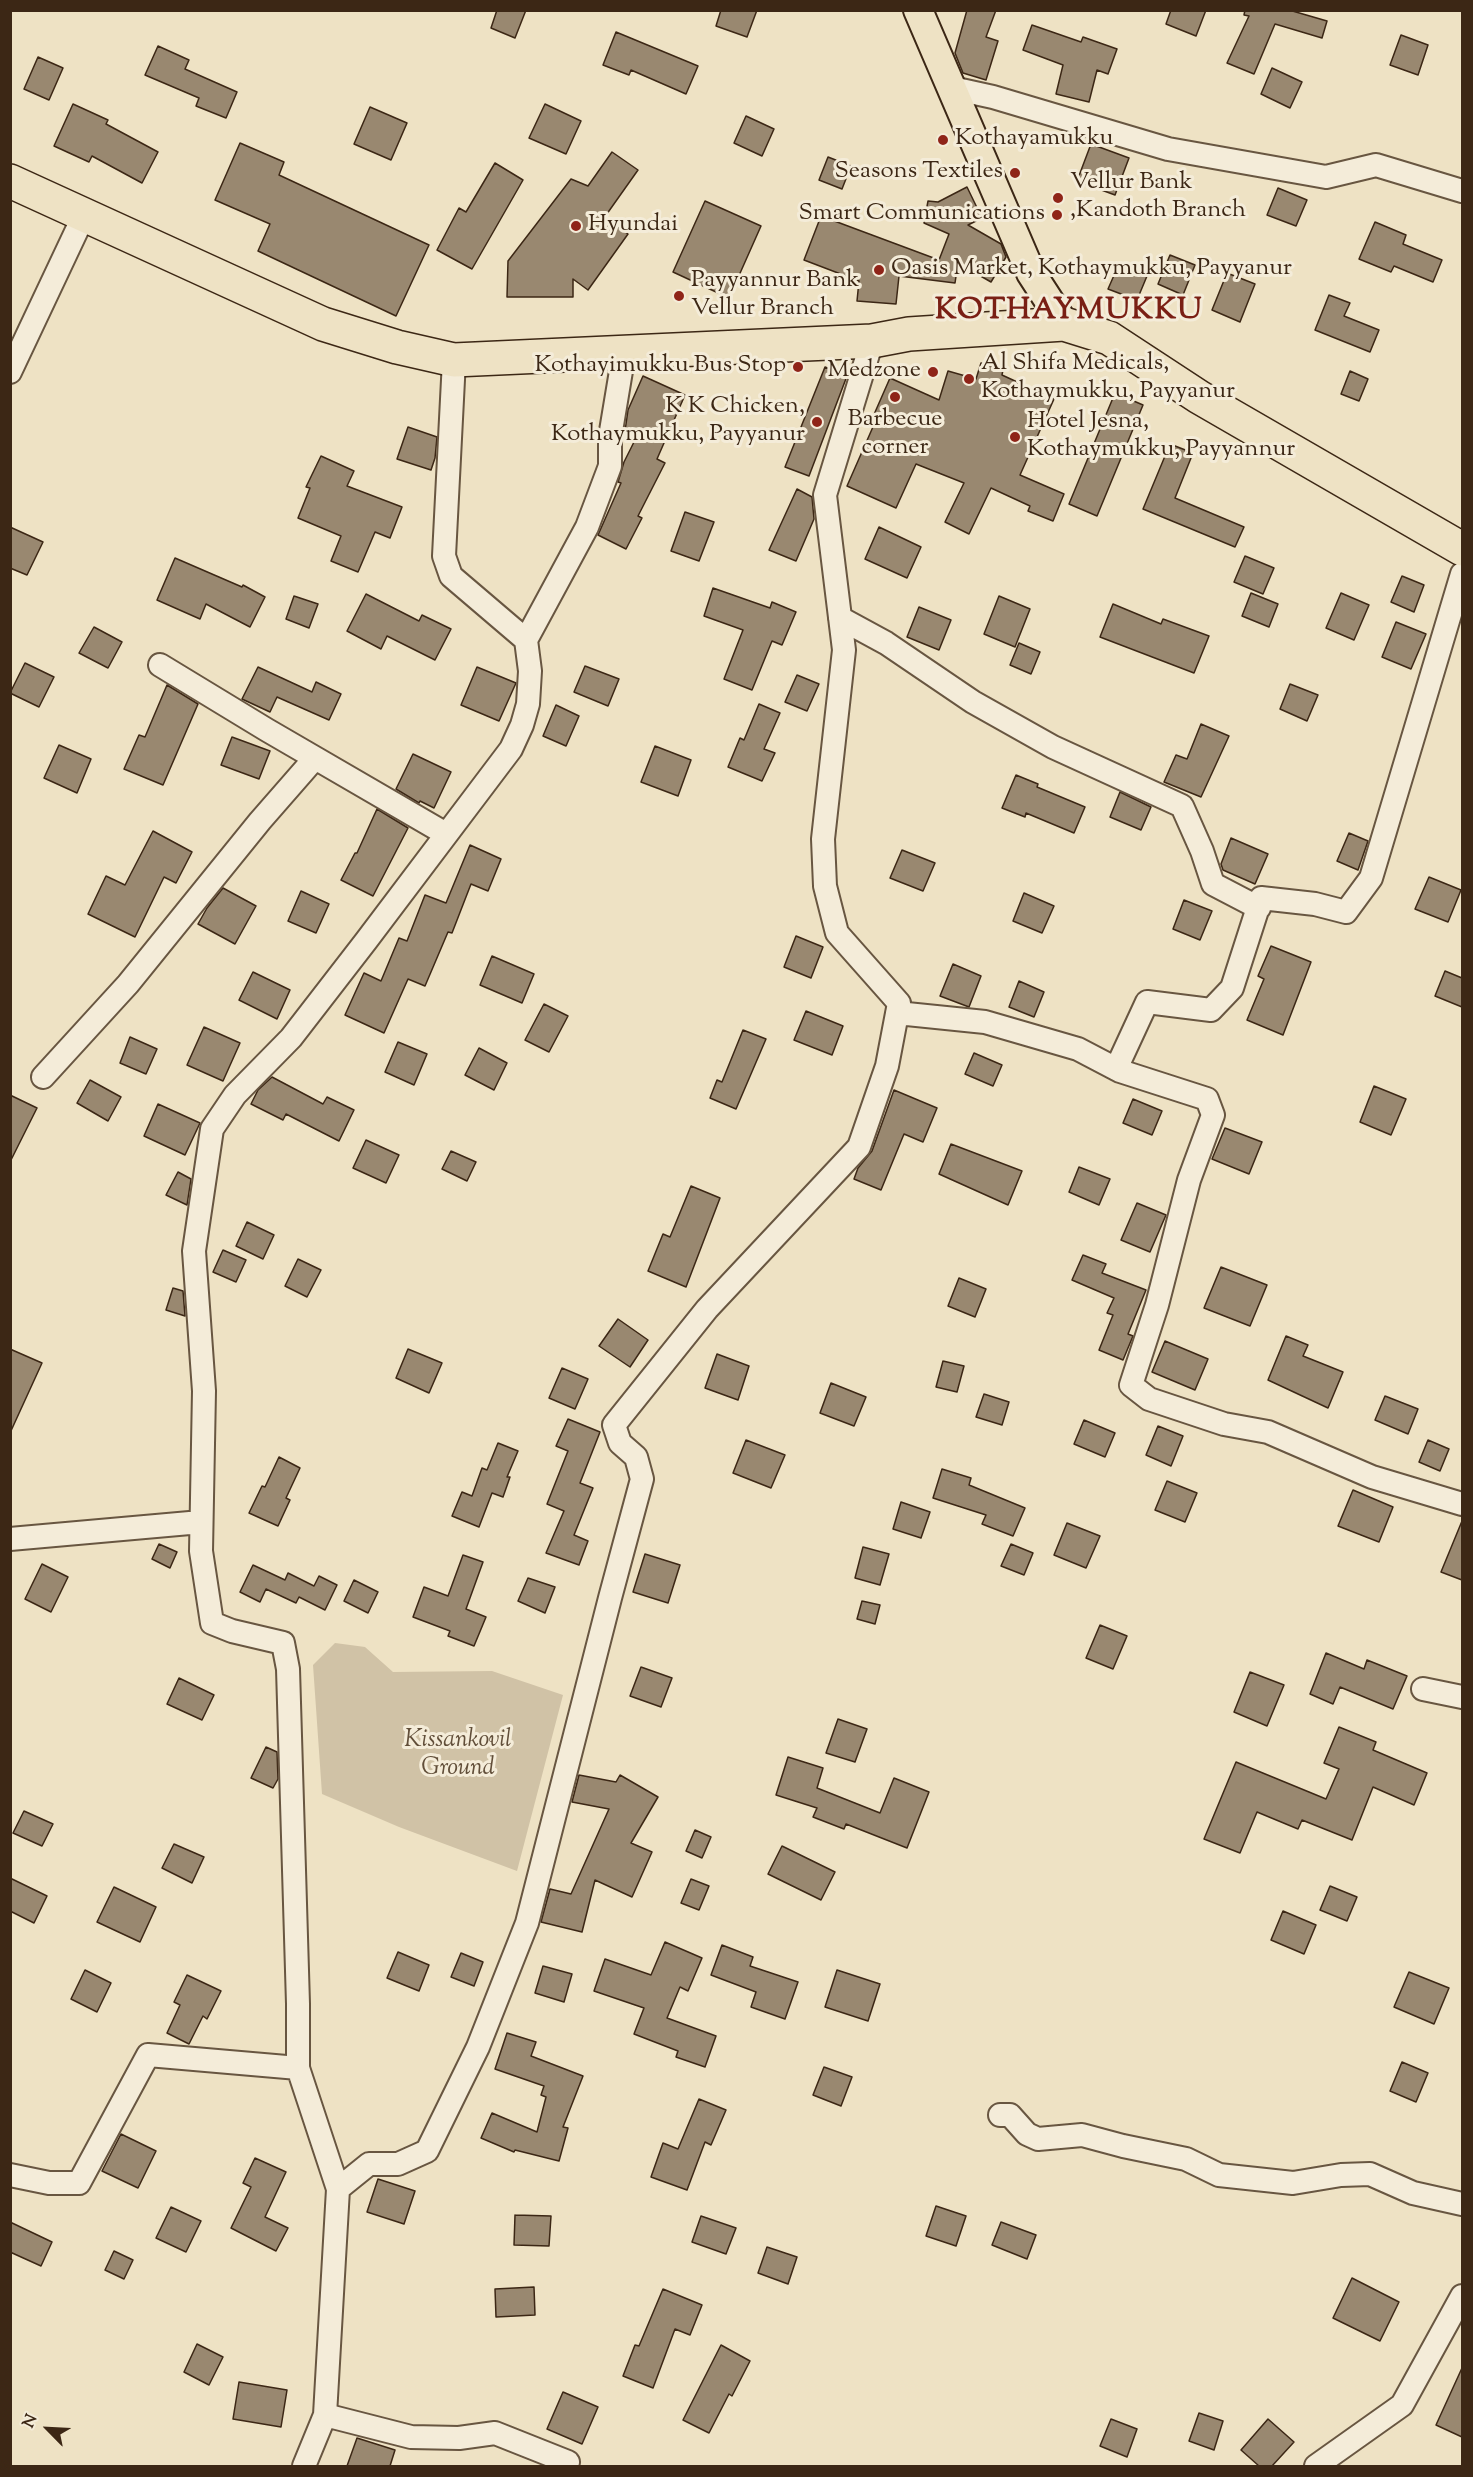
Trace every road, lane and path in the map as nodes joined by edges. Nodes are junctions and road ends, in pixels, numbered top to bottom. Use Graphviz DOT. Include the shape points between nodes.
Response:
graph roads {
  1 [pos="918,10"];
  2 [pos="952,88"];
  3 [pos="10,181"];
  4 [pos="1462,191"];
  5 [pos="85,213"];
  6 [pos="1064,324"];
  7 [pos="872,341"];
  8 [pos="624,353"];
  9 [pos="454,360"];
  10 [pos="10,372"];
  11 [pos="1462,549"];
  12 [pos="1462,574"];
  13 [pos="840,618"];
  14 [pos="526,640"];
  15 [pos="160,665"];
  16 [pos="315,758"];
  17 [pos="446,834"];
  18 [pos="1259,908"];
  19 [pos="897,1013"];
  20 [pos="1116,1069"];
  21 [pos="43,1077"];
  22 [pos="1462,1504"];
  23 [pos="201,1522"];
  24 [pos="10,1539"];
  25 [pos="1423,1689"];
  26 [pos="1462,1697"];
  27 [pos="298,2068"];
  28 [pos="1000,2115"];
  29 [pos="10,2175"];
  30 [pos="338,2189"];
  31 [pos="1462,2204"];
  32 [pos="1462,2296"];
  33 [pos="325,2415"];
  34 [pos="567,2462"];
  35 [pos="304,2466"];
  36 [pos="1316,2466"];
  1 -- 2 [label="main road"];
  2 -- 4 [label="street" via="1168,149 1326,177 1376,165"];
  2 -- 6 [label="main road" via="1030,273"];
  3 -- 5 [label="highway"];
  5 -- 9 [label="highway" via="323,324"];
  5 -- 10 [label="street"];
  6 -- 7 [label="highway" via="909,334"];
  6 -- 11 [label="highway" via="1109,338 1199,397"];
  7 -- 8 [label="highway"];
  7 -- 13 [label="street" via="825,495"];
  8 -- 9 [label="highway"];
  8 -- 14 [label="street" via="610,437 610,466 587,527"];
  9 -- 14 [label="street" via="444,556 451,576"];
  12 -- 18 [label="street" via="1371,878 1346,912 1262,898"];
  13 -- 18 [label="street" via="1053,747 1182,806 1214,884"];
  13 -- 19 [label="street" via="844,651 823,839 825,886 837,933 899,1003"];
  14 -- 17 [label="street" via="530,671 522,725 511,749"];
  15 -- 16 [label="street"];
  16 -- 17 [label="street"];
  16 -- 21 [label="street" via="128,984"];
  17 -- 23 [label="street" via="291,1038 235,1095 212,1129 194,1251 204,1391"];
  18 -- 20 [label="street" via="1232,988 1211,1010 1147,1002"];
  19 -- 20 [label="street" via="985,1022 1078,1049"];
  19 -- 30 [label="street" via="887,1066 859,1147 707,1309 614,1425 620,1443 636,1457 642,1479 527,1923 478,2047 427,2151 398,2164 369,2163"];
  20 -- 22 [label="street" via="1207,1099 1213,1115 1189,1180 1157,1305 1131,1384 1149,1399 1224,1424 1269,1432 1372,1478"];
  23 -- 24 [label="street"];
  23 -- 27 [label="street" via="201,1551 212,1623 283,1643 288,1669"];
  25 -- 26 [label="street"];
  27 -- 29 [label="street" via="148,2055 79,2183 49,2183"];
  27 -- 30 [label="street"];
  28 -- 31 [label="street" via="1010,2115 1027,2134 1038,2139 1082,2135 1186,2159 1219,2175 1293,2183 1370,2174 1413,2193"];
  30 -- 33 [label="street"];
  32 -- 36 [label="street" via="1402,2405"];
  33 -- 34 [label="street" via="411,2437 459,2438 495,2433"];
  33 -- 35 [label="street"];
}
